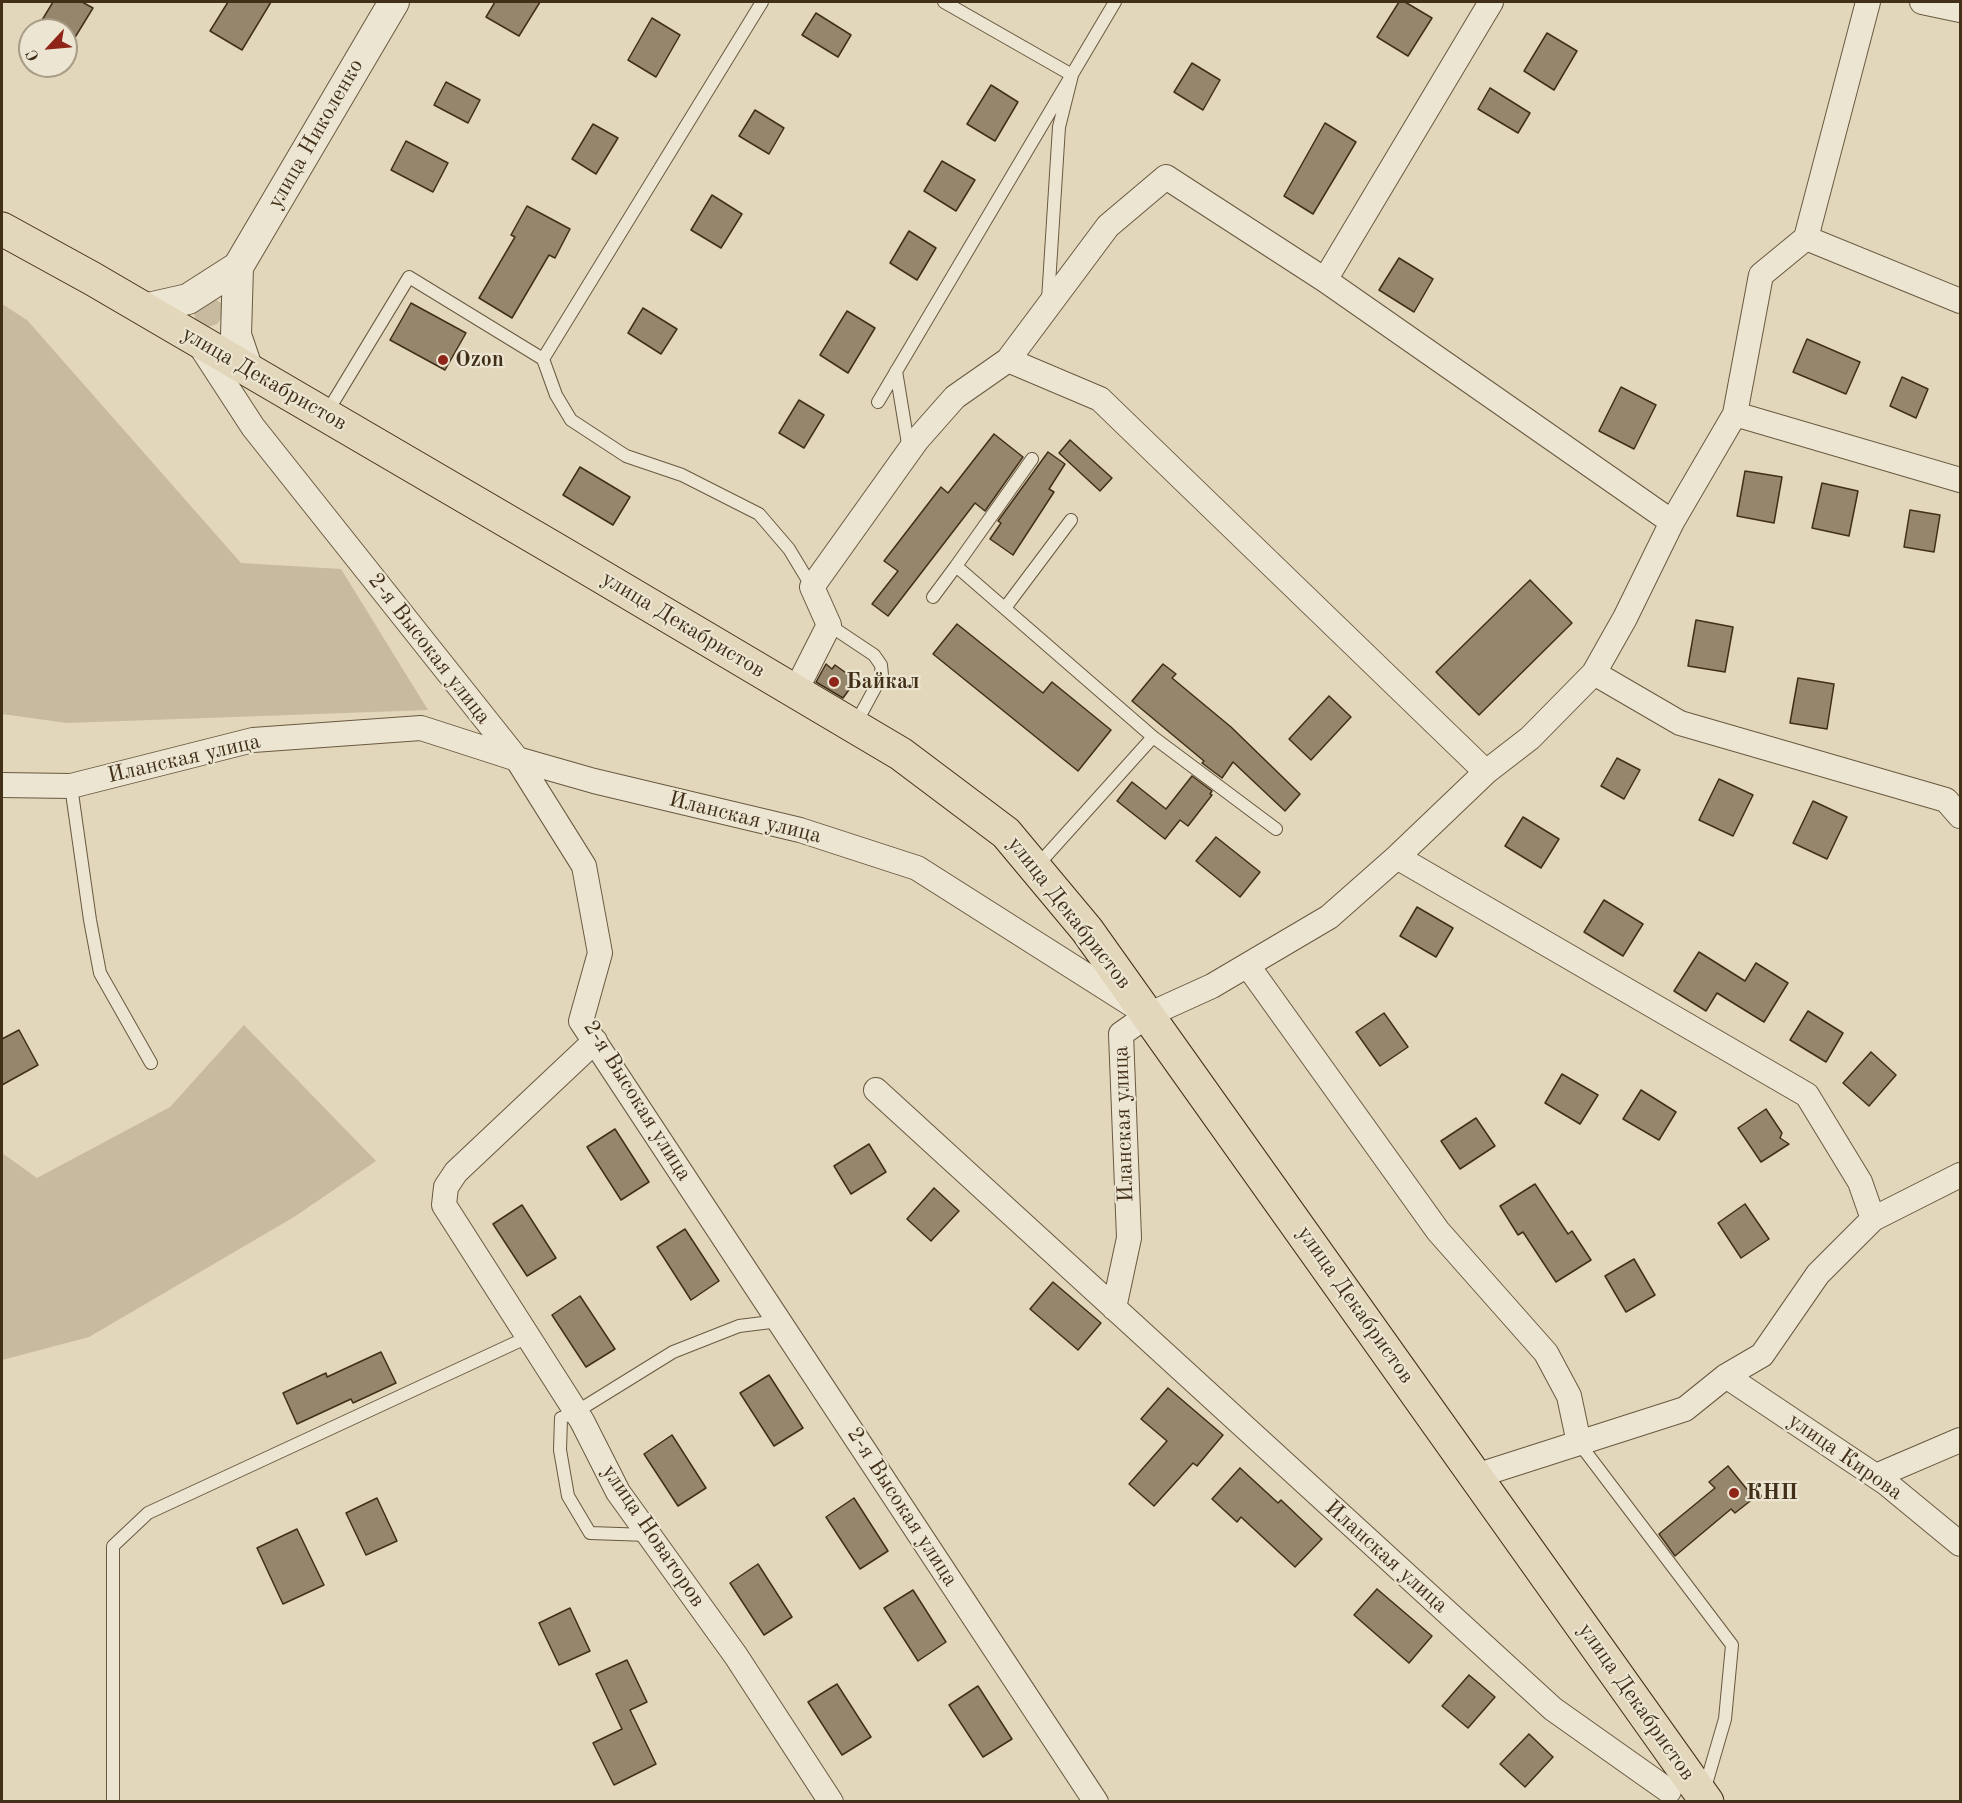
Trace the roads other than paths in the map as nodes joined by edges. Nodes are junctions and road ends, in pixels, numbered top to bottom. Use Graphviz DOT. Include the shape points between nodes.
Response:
graph roads {
  1 [pos="394,2"];
  2 [pos="762,2"];
  3 [pos="944,2"];
  4 [pos="1115,2"];
  5 [pos="1491,2"];
  6 [pos="1868,2"];
  7 [pos="1922,2"];
  8 [pos="1960,10"];
  9 [pos="1072,75"];
  10 [pos="2,229"];
  11 [pos="1806,238"];
  12 [pos="238,267"];
  13 [pos="1325,280"];
  14 [pos="1960,301"];
  15 [pos="1047,307"];
  16 [pos="144,309"];
  17 [pos="196,339"];
  18 [pos="543,359"];
  19 [pos="1008,360"];
  20 [pos="248,370"];
  21 [pos="896,371"];
  22 [pos="878,402"];
  23 [pos="1735,414"];
  24 [pos="325,415"];
  25 [pos="909,452"];
  26 [pos="1032,459"];
  27 [pos="1960,480"];
  28 [pos="1071,520"];
  29 [pos="1672,522"];
  30 [pos="956,566"];
  31 [pos="812,587"];
  32 [pos="933,597"];
  33 [pos="1005,608"];
  34 [pos="829,625"];
  35 [pos="1594,673"];
  36 [pos="795,692"];
  37 [pos="854,727"];
  38 [pos="1153,737"];
  39 [pos="517,759"];
  40 [pos="1486,772"];
  41 [pos="2,785"];
  42 [pos="71,786"];
  43 [pos="1960,816"];
  44 [pos="1276,829"];
  45 [pos="1397,857"];
  46 [pos="1036,868"];
  47 [pos="1248,966"];
  48 [pos="1148,1015"];
  49 [pos="595,1041"];
  50 [pos="151,1063"];
  51 [pos="876,1090"];
  52 [pos="1960,1175"];
  53 [pos="1873,1219"];
  54 [pos="1114,1308"];
  55 [pos="779,1321"];
  56 [pos="528,1337"];
  57 [pos="1726,1376"];
  58 [pos="576,1412"];
  59 [pos="1960,1440"];
  60 [pos="1579,1443"];
  61 [pos="1476,1476"];
  62 [pos="1876,1476"];
  63 [pos="648,1535"];
  64 [pos="1960,1544"];
  65 [pos="1685,1793"];
  66 [pos="113,1802"];
  67 [pos="831,1802"];
  68 [pos="1096,1802"];
  1 -- 12 [label="street, улица Николенко"];
  2 -- 18 [label="lane"];
  3 -- 9 [label="lane"];
  4 -- 9 [label="lane"];
  5 -- 13 [label="street"];
  6 -- 11 [label="street"];
  7 -- 8 [label="street"];
  9 -- 15 [label="lane" via="1059,128"];
  9 -- 21 [label="lane"];
  10 -- 16 [label="main road, улица Декабристов"];
  11 -- 14 [label="street"];
  11 -- 23 [label="street" via="1761,275"];
  12 -- 16 [label="street" via="188,299"];
  12 -- 20 [label="street" via="236,336"];
  13 -- 15 [label="street" via="1166,177 1108,226"];
  13 -- 29 [label="street"];
  15 -- 19 [label="street"];
  16 -- 17 [label="main road, улица Декабристов"];
  17 -- 20 [label="main road, улица Декабристов"];
  17 -- 39 [label="street, 2-я Высокая улица" via="253,427"];
  18 -- 24 [label="lane" via="409,277"];
  18 -- 31 [label="lane" via="556,395 571,420 626,456 682,475 759,514 789,549"];
  19 -- 25 [label="street" via="955,397"];
  19 -- 40 [label="street" via="1100,399"];
  20 -- 24 [label="main road, улица Декабристов"];
  21 -- 22 [label="lane"];
  21 -- 25 [label="lane"];
  23 -- 27 [label="street"];
  23 -- 29 [label="street"];
  24 -- 36 [label="main road, улица Декабристов"];
  25 -- 31 [label="street"];
  26 -- 30 [label="lane"];
  28 -- 33 [label="lane"];
  29 -- 35 [label="street"];
  30 -- 32 [label="lane"];
  30 -- 33 [label="lane"];
  31 -- 34 [label="street"];
  33 -- 38 [label="lane"];
  34 -- 36 [label="street"];
  34 -- 37 [label="lane" via="874,655 881,665 882,675"];
  35 -- 40 [label="street" via="1530,738"];
  35 -- 43 [label="street" via="1680,723 1946,800"];
  36 -- 37 [label="main road, улица Декабристов"];
  37 -- 46 [label="main road, улица Декабристов" via="901,754 1006,833"];
  38 -- 44 [label="lane"];
  38 -- 46 [label="lane"];
  39 -- 42 [label="street, Иланская улица" via="421,728 253,740"];
  39 -- 48 [label="street, Иланская улица" via="800,830 917,868"];
  39 -- 49 [label="street, 2-я Высокая улица" via="584,866 600,953 581,1021"];
  40 -- 45 [label="street"];
  41 -- 42 [label="street, Иланская улица"];
  42 -- 50 [label="lane" via="100,973"];
  45 -- 47 [label="street" via="1329,917"];
  45 -- 53 [label="street" via="1807,1095 1860,1182"];
  46 -- 48 [label="main road, улица Декабристов"];
  47 -- 48 [label="street"];
  47 -- 60 [label="street" via="1438,1231 1546,1353 1569,1396"];
  48 -- 54 [label="street, Иланская улица" via="1121,1034 1129,1238"];
  48 -- 61 [label="main road, улица Декабристов"];
  49 -- 55 [label="street, 2-я Высокая улица"];
  49 -- 56 [label="street, улица Новаторов" via="456,1172 446,1187 444,1205"];
  51 -- 54 [label="street, Иланская улица"];
  52 -- 53 [label="street"];
  53 -- 57 [label="street" via="1818,1274 1762,1355"];
  54 -- 65 [label="street, Иланская улица" via="1552,1709"];
  55 -- 58 [label="lane" via="739,1326 673,1352"];
  55 -- 68 [label="street, 2-я Высокая улица"];
  56 -- 58 [label="street, улица Новаторов"];
  56 -- 66 [label="lane" via="148,1513 113,1546"];
  57 -- 60 [label="street" via="1685,1409"];
  57 -- 62 [label="street, улица Кирова"];
  58 -- 63 [label="street, улица Новаторов" via="618,1491"];
  58 -- 63 [label="lane" via="561,1418 560,1450 568,1496 590,1533"];
  59 -- 62 [label="street"];
  60 -- 61 [label="street"];
  60 -- 65 [label="lane" via="1732,1645 1725,1719"];
  61 -- 65 [label="main road, улица Декабристов"];
  62 -- 64 [label="street, улица Кирова"];
  63 -- 67 [label="street, улица Новаторов" via="736,1656"];
}
